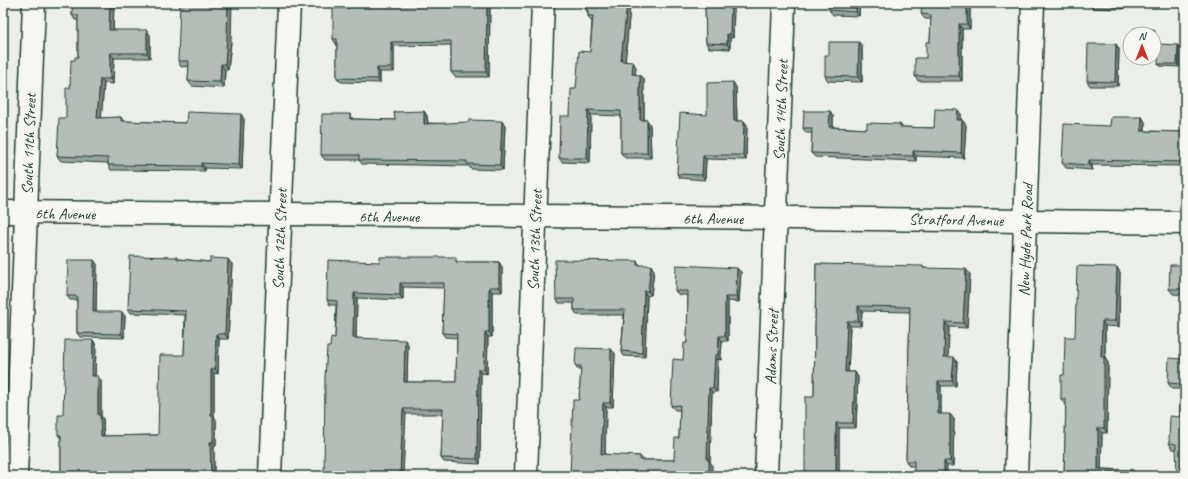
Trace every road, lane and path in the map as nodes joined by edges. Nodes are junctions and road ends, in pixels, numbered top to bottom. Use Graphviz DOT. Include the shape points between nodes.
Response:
graph roads {
  1 [pos="34,3"];
  2 [pos="288,3"];
  3 [pos="543,3"];
  4 [pos="784,3"];
  5 [pos="1033,3"];
  6 [pos="3,212"];
  7 [pos="26,212"];
  8 [pos="280,216"];
  9 [pos="535,217"];
  10 [pos="775,218"];
  11 [pos="1026,220"];
  12 [pos="1185,223"];
  13 [pos="16,476"];
  14 [pos="270,476"];
  15 [pos="526,476"];
  16 [pos="766,476"];
  17 [pos="1016,476"];
  1 -- 7 [label="street, South 11th Street"];
  2 -- 8 [label="street, South 12th Street"];
  3 -- 9 [label="street, South 13th Street"];
  4 -- 10 [label="street, South 14th Street"];
  5 -- 11 [label="street, New Hyde Park Road"];
  6 -- 7 [label="street, 6th Avenue"];
  7 -- 8 [label="street, 6th Avenue"];
  7 -- 13 [label="street, South 11th Street"];
  8 -- 9 [label="street, 6th Avenue"];
  8 -- 14 [label="street, South 12th Street"];
  9 -- 10 [label="street, 6th Avenue"];
  9 -- 15 [label="street, South 13th Street"];
  10 -- 11 [label="street, Stratford Avenue"];
  10 -- 16 [label="street, Adams Street"];
  11 -- 12 [label="street, Stratford Avenue"];
  11 -- 17 [label="street, New Hyde Park Road"];
}
